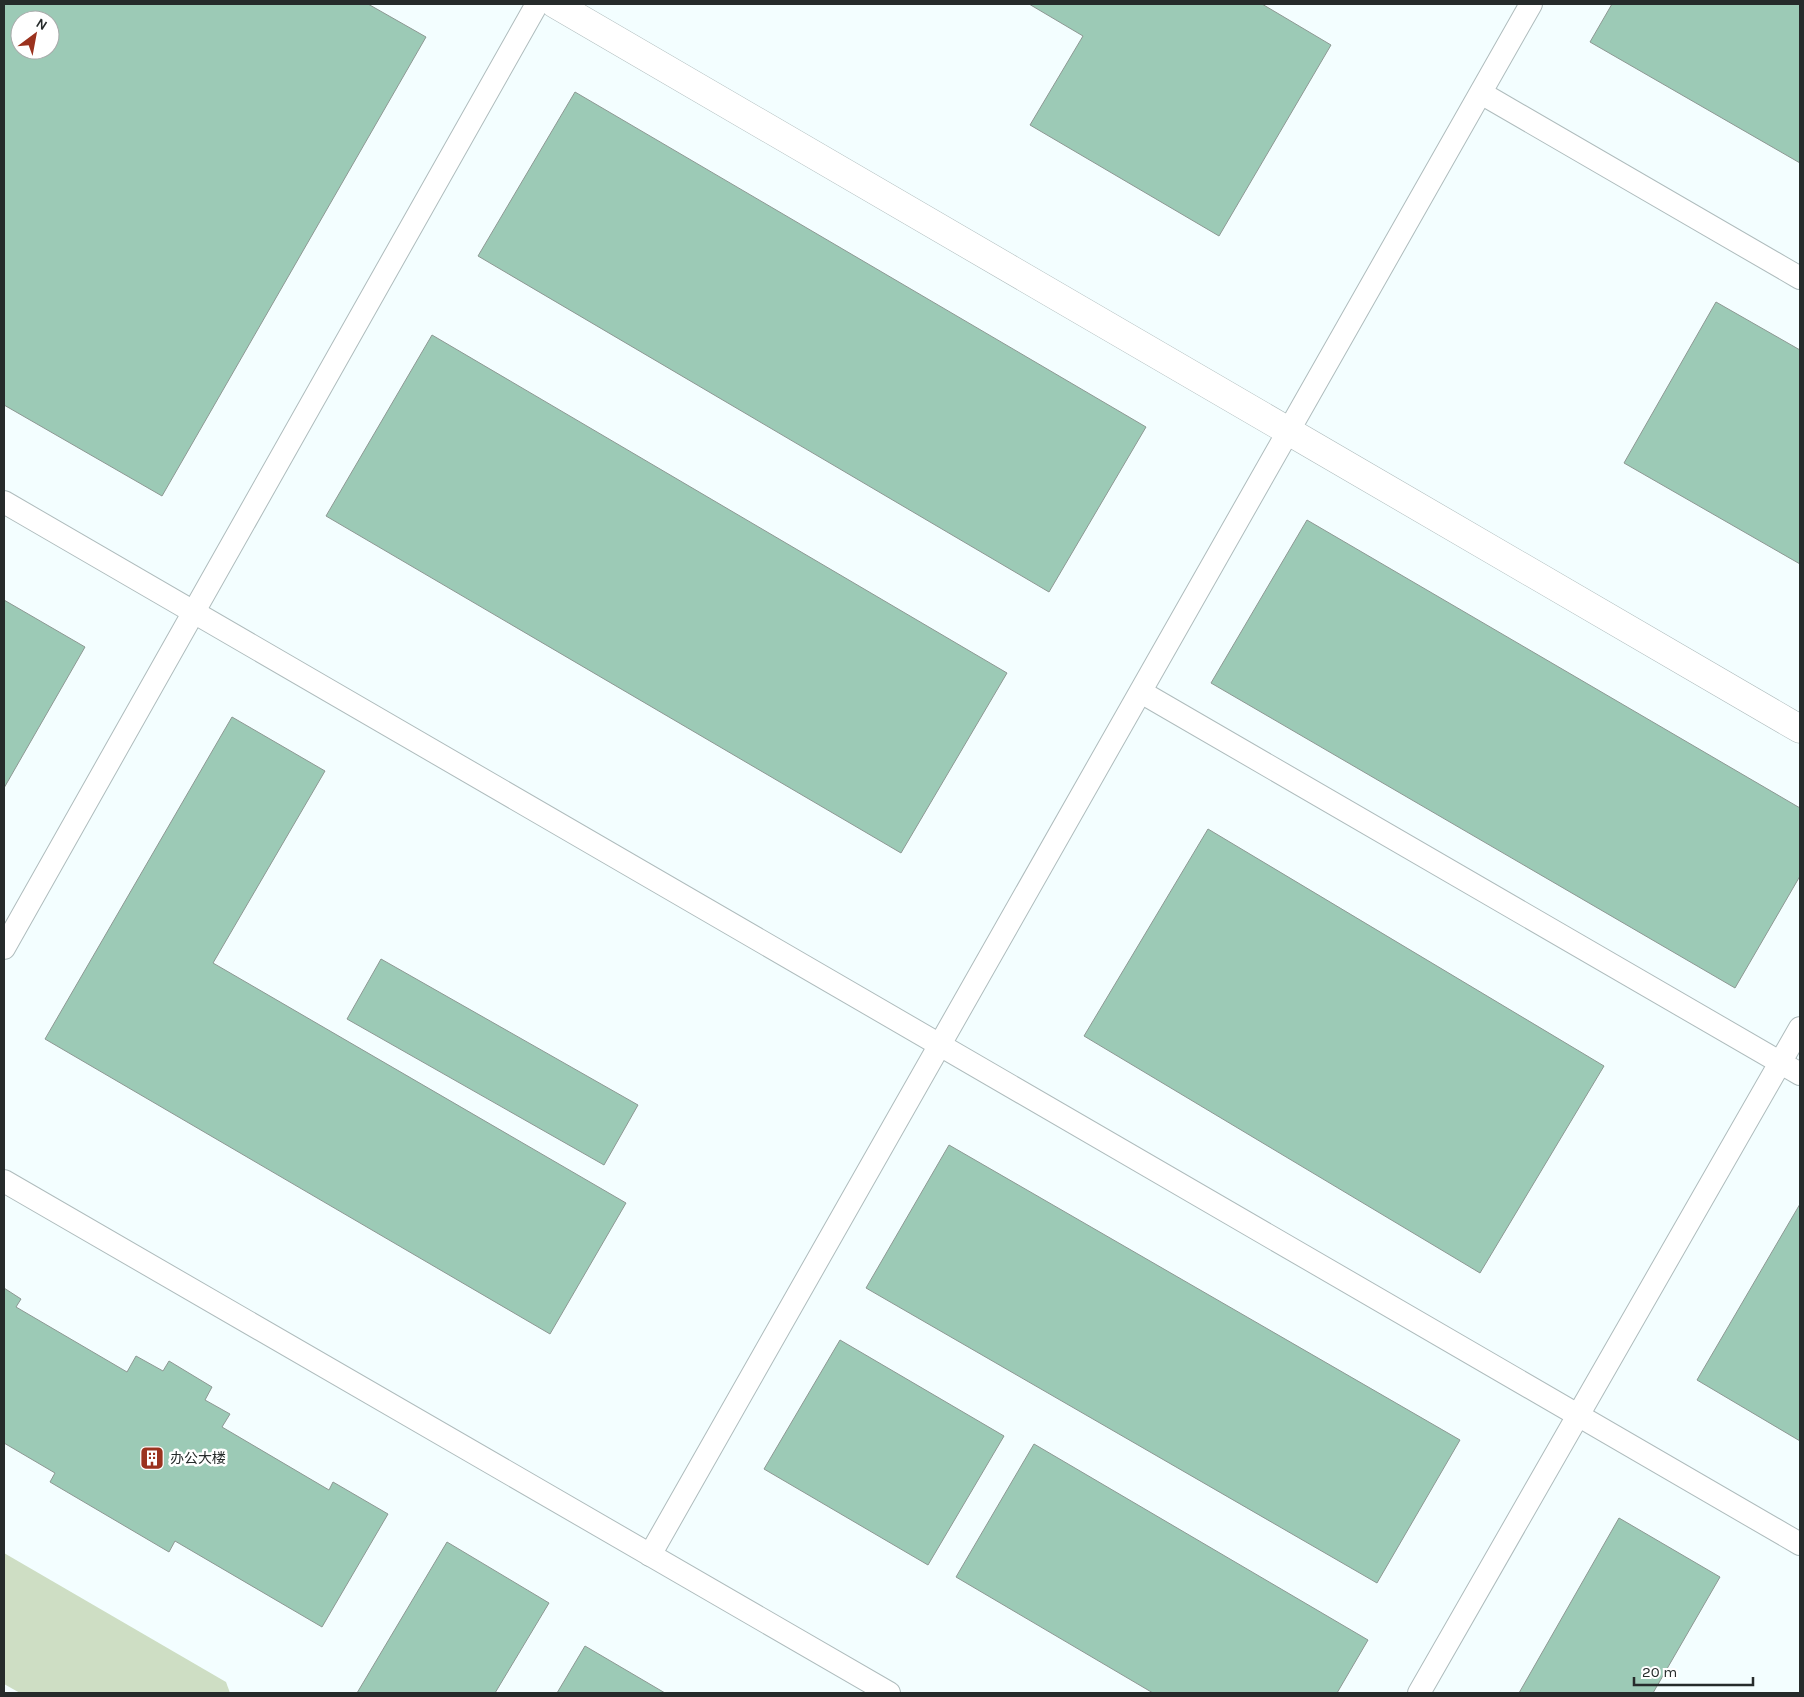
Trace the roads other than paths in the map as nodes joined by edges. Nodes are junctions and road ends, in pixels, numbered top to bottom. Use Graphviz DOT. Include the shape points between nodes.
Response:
graph roads {
  1 [pos="537,4"];
  2 [pos="555,4"];
  3 [pos="1531,4"];
  4 [pos="1481,93"];
  5 [pos="1800,278"];
  6 [pos="1289,431"];
  7 [pos="4,502"];
  8 [pos="193,612"];
  9 [pos="1141,692"];
  10 [pos="1800,729"];
  11 [pos="4,948"];
  12 [pos="1800,1028"];
  13 [pos="940,1045"];
  14 [pos="1800,1074"];
  15 [pos="4,1181"];
  16 [pos="1578,1415"];
  17 [pos="1800,1544"];
  18 [pos="650,1555"];
  19 [pos="889,1693"];
  20 [pos="1419,1693"];
  1 -- 8 [label="lane"];
  2 -- 6 [label="street"];
  3 -- 4 [label="lane"];
  4 -- 5 [label="lane"];
  4 -- 6 [label="lane"];
  6 -- 9 [label="lane"];
  6 -- 10 [label="street"];
  7 -- 8 [label="lane"];
  8 -- 11 [label="lane"];
  8 -- 13 [label="lane"];
  9 -- 13 [label="lane"];
  9 -- 14 [label="lane"];
  12 -- 16 [label="lane"];
  13 -- 16 [label="lane"];
  13 -- 18 [label="lane"];
  15 -- 18 [label="lane"];
  16 -- 17 [label="lane"];
  16 -- 20 [label="lane"];
  18 -- 19 [label="lane"];
}
